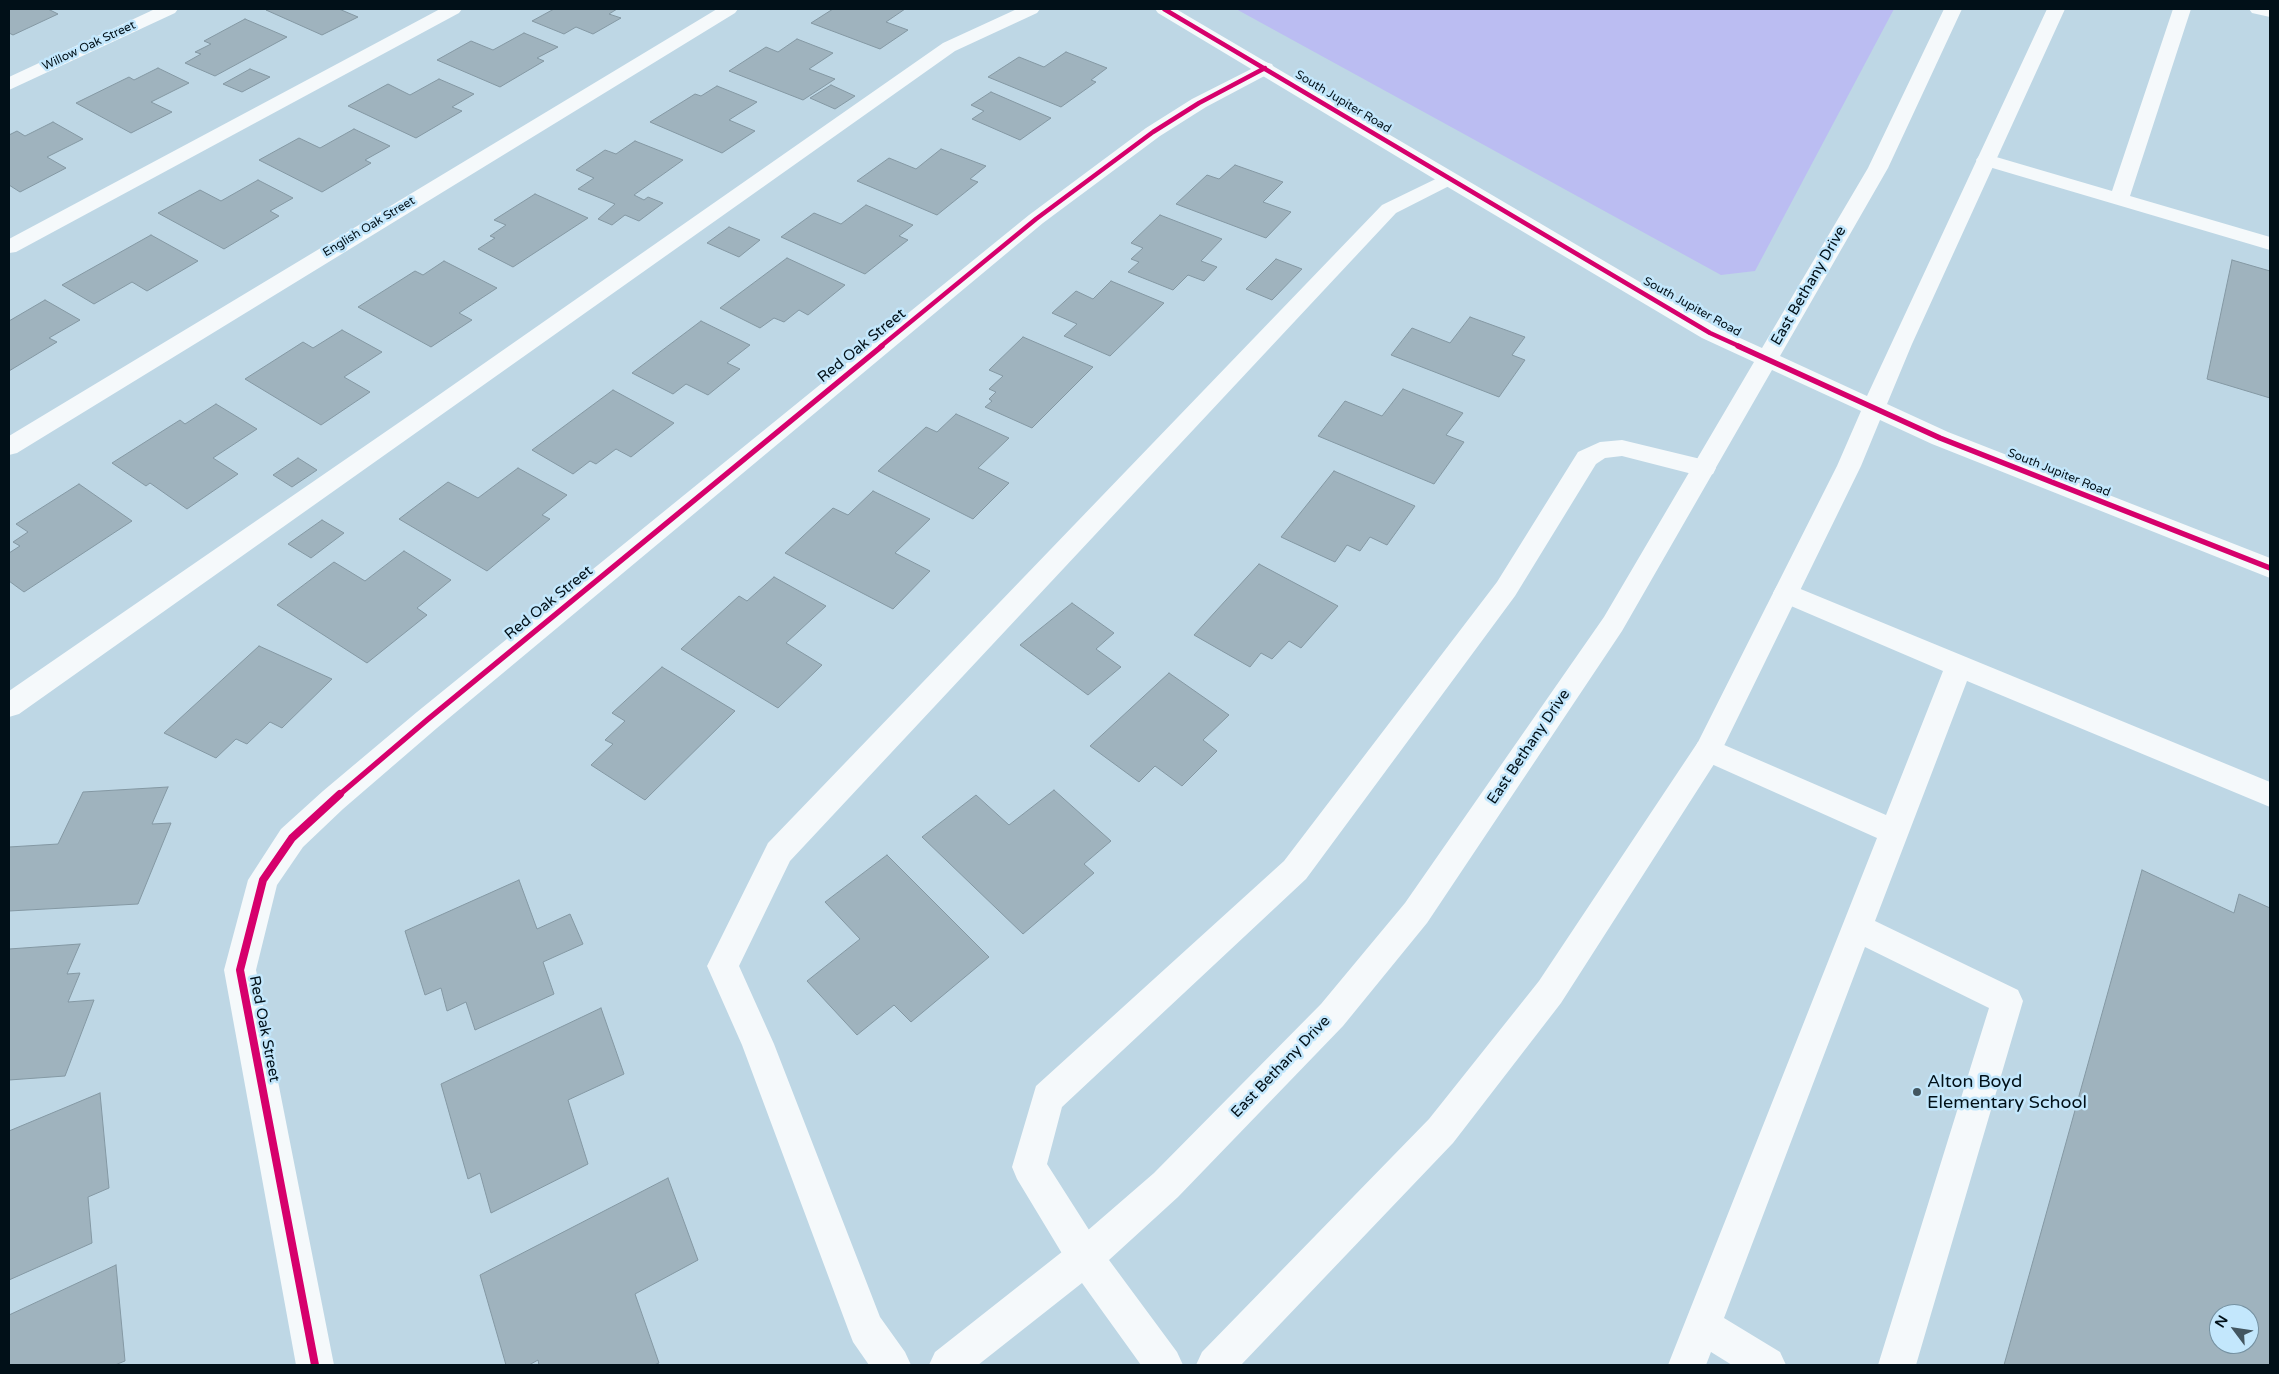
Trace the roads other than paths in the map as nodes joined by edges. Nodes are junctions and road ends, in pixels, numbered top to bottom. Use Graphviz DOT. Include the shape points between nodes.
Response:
graph roads {
  1 [pos="169,9"];
  2 [pos="453,9"];
  3 [pos="729,9"];
  4 [pos="1031,9"];
  5 [pos="1164,9"];
  6 [pos="1953,9"];
  7 [pos="2056,9"];
  8 [pos="2182,9"];
  9 [pos="2258,9"];
  10 [pos="2270,12"];
  11 [pos="1264,68"];
  12 [pos="9,84"];
  13 [pos="1986,160"];
  14 [pos="1448,179"];
  15 [pos="2119,199"];
  16 [pos="2270,244"];
  17 [pos="9,247"];
  18 [pos="1768,359"];
  19 [pos="1874,408"];
  20 [pos="9,447"];
  21 [pos="1704,468"];
  22 [pos="2270,568"];
  23 [pos="1786,593"];
  24 [pos="1958,666"];
  25 [pos="9,706"];
  26 [pos="1708,750"];
  27 [pos="2270,795"];
  28 [pos="1894,832"];
  29 [pos="1857,927"];
  30 [pos="1085,1257"];
  31 [pos="1702,1326"];
  32 [pos="315,1365"];
  33 [pos="892,1365"];
  34 [pos="948,1365"];
  35 [pos="1164,1365"];
  36 [pos="1215,1365"];
  37 [pos="1687,1365"];
  38 [pos="1767,1365"];
  39 [pos="1897,1365"];
  1 -- 12 [label="street, Willow Oak Street"];
  2 -- 17 [label="street"];
  3 -- 20 [label="street, English Oak Street"];
  4 -- 25 [label="street" via="949,47"];
  5 -- 11 [label="street, South Jupiter Road"];
  6 -- 18 [label="street, East Bethany Drive" via="1878,168"];
  7 -- 13 [label="street"];
  8 -- 15 [label="street"];
  9 -- 10 [label="street"];
  11 -- 14 [label="street, South Jupiter Road"];
  11 -- 32 [label="street, Red Oak Street" via="1198,103 1153,132 1036,219 427,720 292,838 263,880 240,970"];
  13 -- 15 [label="street"];
  13 -- 19 [label="street"];
  14 -- 18 [label="street, South Jupiter Road" via="1710,333"];
  14 -- 33 [label="street" via="1390,210 779,852 723,966 758,1044 866,1329"];
  15 -- 16 [label="street"];
  18 -- 19 [label="street, South Jupiter Road"];
  18 -- 21 [label="street, East Bethany Drive"];
  19 -- 22 [label="street, South Jupiter Road" via="1940,438"];
  19 -- 23 [label="street"];
  21 -- 30 [label="street, East Bethany Drive" via="1613,624 1416,913 1332,1015 1166,1185"];
  21 -- 30 [label="street" via="1622,448 1600,450 1587,458 1506,589 1295,870 1048,1098 1029,1166"];
  23 -- 24 [label="street"];
  23 -- 26 [label="street"];
  24 -- 27 [label="street"];
  24 -- 28 [label="street"];
  26 -- 28 [label="street"];
  26 -- 36 [label="street" via="1550,992 1441,1131"];
  28 -- 29 [label="street"];
  29 -- 31 [label="street"];
  29 -- 39 [label="street" via="2007,1001"];
  30 -- 34 [label="street, East Bethany Drive"];
  30 -- 35 [label="street"];
  31 -- 37 [label="street"];
  31 -- 38 [label="street"];
}
